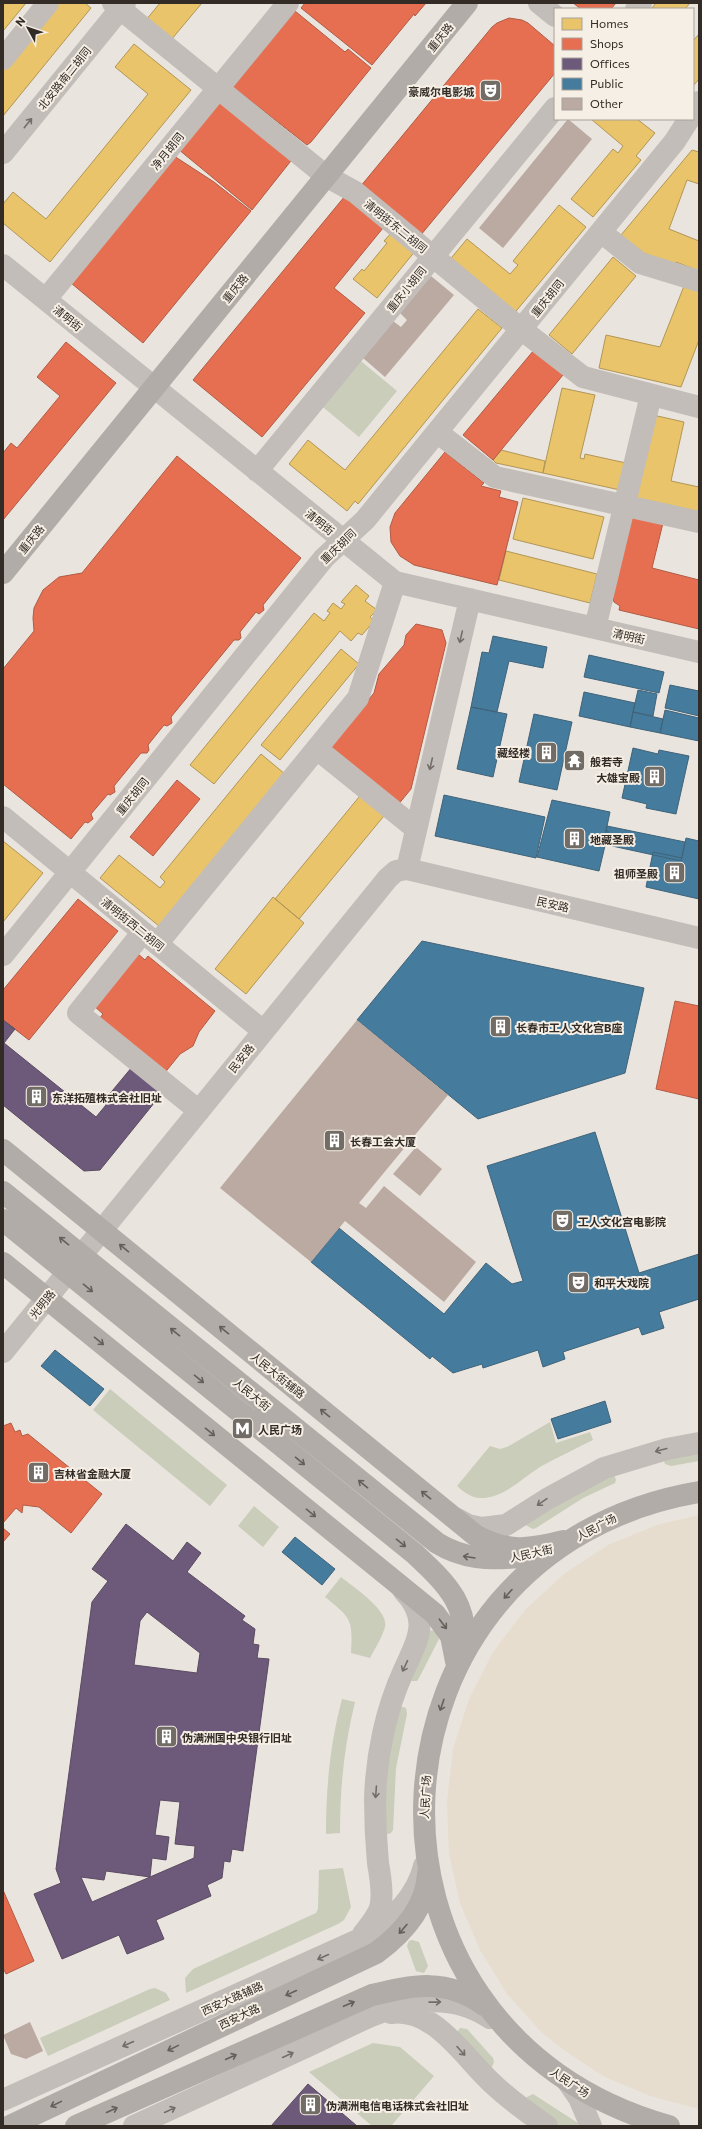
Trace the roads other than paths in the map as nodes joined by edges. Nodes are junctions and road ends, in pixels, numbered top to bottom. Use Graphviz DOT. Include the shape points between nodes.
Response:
graph roads {
  1 [pos="48,3"];
  2 [pos="288,3"];
  3 [pos="468,3"];
  4 [pos="539,3"];
  5 [pos="120,5"];
  6 [pos="554,15"];
  7 [pos="3,59"];
  8 [pos="218,88"];
  9 [pos="699,102"];
  10 [pos="554,109"];
  11 [pos="694,112"];
  12 [pos="690,120"];
  13 [pos="3,154"];
  14 [pos="326,176"];
  15 [pos="601,232"];
  16 [pos="433,257"];
  17 [pos="3,265"];
  18 [pos="699,281"];
  19 [pos="46,299"];
  20 [pos="521,329"];
  21 [pos="154,387"];
  22 [pos="651,395"];
  23 [pos="699,407"];
  24 [pos="437,432"];
  25 [pos="257,471"];
  26 [pos="625,506"];
  27 [pos="699,522"];
  28 [pos="343,540"];
  29 [pos="3,573"];
  30 [pos="394,582"];
  31 [pos="470,600"];
  32 [pos="595,628"];
  33 [pos="699,652"];
  34 [pos="317,748"];
  35 [pos="3,817"];
  36 [pos="416,829"];
  37 [pos="407,869"];
  38 [pos="70,872"];
  39 [pos="150,938"];
  40 [pos="699,938"];
  41 [pos="3,955"];
  42 [pos="263,1031"];
  43 [pos="199,1111"];
  44 [pos="3,1150"];
  45 [pos="3,1192"];
  46 [pos="3,1220"];
  47 [pos="102,1231"];
  48 [pos="82,1256"];
  49 [pos="3,1263"];
  50 [pos="68,1273"];
  51 [pos="47,1299"];
  52 [pos="3,1352"];
  53 [pos="699,1443"];
  54 [pos="699,1492"];
  55 [pos="451,1515"];
  56 [pos="568,1543"];
  57 [pos="395,1582"];
  58 [pos="456,1672"];
  59 [pos="427,1863"];
  60 [pos="345,1947"];
  61 [pos="488,2008"];
  62 [pos="380,2014"];
  63 [pos="506,2029"];
  64 [pos="568,2082"];
  65 [pos="3,2100"];
  66 [pos="10,2126"];
  67 [pos="76,2126"];
  68 [pos="134,2126"];
  69 [pos="547,2126"];
  70 [pos="591,2126"];
  71 [pos="669,2126"];
  1 -- 7 [label="street"];
  2 -- 8 [label="street, 净月胡同"];
  3 -- 14 [label="main road, 重庆路"];
  4 -- 6 [label="street"];
  5 -- 8 [label="street, 清明街东二胡同"];
  13 -- 5 [label="street, 北安路南二胡同, one-way"];
  8 -- 14 [label="street, 清明街东二胡同"];
  8 -- 19 [label="street, 净月胡同"];
  9 -- 11 [label="street, 重庆胡同"];
  10 -- 16 [label="street, 重庆小胡同"];
  12 -- 15 [label="street, 重庆胡同"];
  14 -- 16 [label="street, 清明街东二胡同" via="355,192"];
  14 -- 21 [label="main road, 重庆路"];
  15 -- 18 [label="street" via="640,263"];
  15 -- 20 [label="street, 重庆胡同"];
  16 -- 20 [label="street, 清明街东二胡同"];
  16 -- 25 [label="street, 重庆小胡同"];
  17 -- 19 [label="street, 清明街"];
  19 -- 21 [label="street, 清明街"];
  20 -- 22 [label="street, 清明街东二胡同" via="583,377"];
  20 -- 24 [label="street, 重庆胡同"];
  21 -- 25 [label="street, 清明街"];
  21 -- 29 [label="main road, 重庆路"];
  22 -- 23 [label="street, 清明街东二胡同"];
  22 -- 26 [label="street"];
  24 -- 26 [label="street" via="495,477"];
  24 -- 28 [label="street, 重庆胡同" via="365,520"];
  25 -- 28 [label="street, 清明街"];
  26 -- 27 [label="street"];
  26 -- 32 [label="street"];
  28 -- 30 [label="street, 清明街"];
  28 -- 38 [label="street, 重庆胡同" via="324,558"];
  30 -- 31 [label="street, 清明街"];
  30 -- 34 [label="street" via="358,698"];
  31 -- 32 [label="street, 清明街"];
  31 -- 36 [label="street, one-way"];
  32 -- 33 [label="street, 清明街"];
  34 -- 36 [label="street"];
  34 -- 39 [label="street"];
  35 -- 38 [label="street, 清明街西二胡同"];
  36 -- 37 [label="street"];
  37 -- 40 [label="street, 民安路"];
  37 -- 42 [label="street, 民安路" via="396,871 388,878"];
  38 -- 39 [label="street, 清明街西二胡同"];
  38 -- 41 [label="street, 重庆胡同"];
  39 -- 42 [label="street, 清明街西二胡同"];
  39 -- 43 [label="street" via="78,1012"];
  42 -- 43 [label="street, 民安路"];
  43 -- 47 [label="street, 民安路"];
  44 -- 47 [label="main road, 人民大街辅路"];
  48 -- 45 [label="main road, 人民大街, one-way"];
  46 -- 50 [label="main road, 人民大街"];
  47 -- 48 [label="street, 民安路"];
  55 -- 47 [label="main road, 人民大街辅路, one-way"];
  48 -- 50 [label="street, 光明路"];
  56 -- 48 [label="main road, 人民大街, one-way" via="522,1557 483,1558 461,1555 437,1543"];
  49 -- 51 [label="main road"];
  50 -- 51 [label="street, 光明路"];
  50 -- 58 [label="main road, 人民大街, one-way" via="409,1549 435,1573 454,1596 461,1610 464,1637"];
  51 -- 52 [label="street, 光明路"];
  51 -- 57 [label="main road, one-way"];
  53 -- 55 [label="street, one-way" via="667,1448 604,1468 547,1498 506,1525 482,1528 468,1525"];
  54 -- 56 [label="main road, 人民广场" via="656,1501 623,1513"];
  55 -- 56 [label="main road, 人民大街辅路" via="475,1535 503,1546 527,1549"];
  56 -- 58 [label="main road, 人民广场, one-way" via="528,1574 508,1594 490,1616"];
  57 -- 58 [label="main road, one-way" via="445,1625 455,1649"];
  57 -- 60 [label="street, one-way" via="409,1596 416,1608 420,1629 392,1702 378,1766 375,1831 382,1886 381,1904 361,1937"];
  58 -- 59 [label="main road, 人民广场, one-way" via="438,1716 426,1772 424,1829"];
  59 -- 60 [label="street, 西安大路辅路" via="406,1902 381,1927"];
  59 -- 61 [label="main road, 人民广场" via="438,1910 448,1936"];
  59 -- 66 [label="main road, 西安大路, one-way" via="424,1894 416,1912 392,1940 376,1953"];
  60 -- 65 [label="street, 西安大路辅路, one-way"];
  61 -- 63 [label="main road, 人民广场"];
  67 -- 61 [label="main road, one-way" via="372,1995 394,1990 439,1986 470,1996"];
  62 -- 63 [label="street, one-way" via="401,2007 438,2001 473,2008"];
  68 -- 62 [label="street, one-way"];
  62 -- 69 [label="street, one-way" via="398,2012 434,2025 492,2084"];
  63 -- 64 [label="main road, 人民广场"];
  64 -- 70 [label="street" via="579,2098"];
  64 -- 71 [label="main road, 人民广场" via="617,2108"];
}
